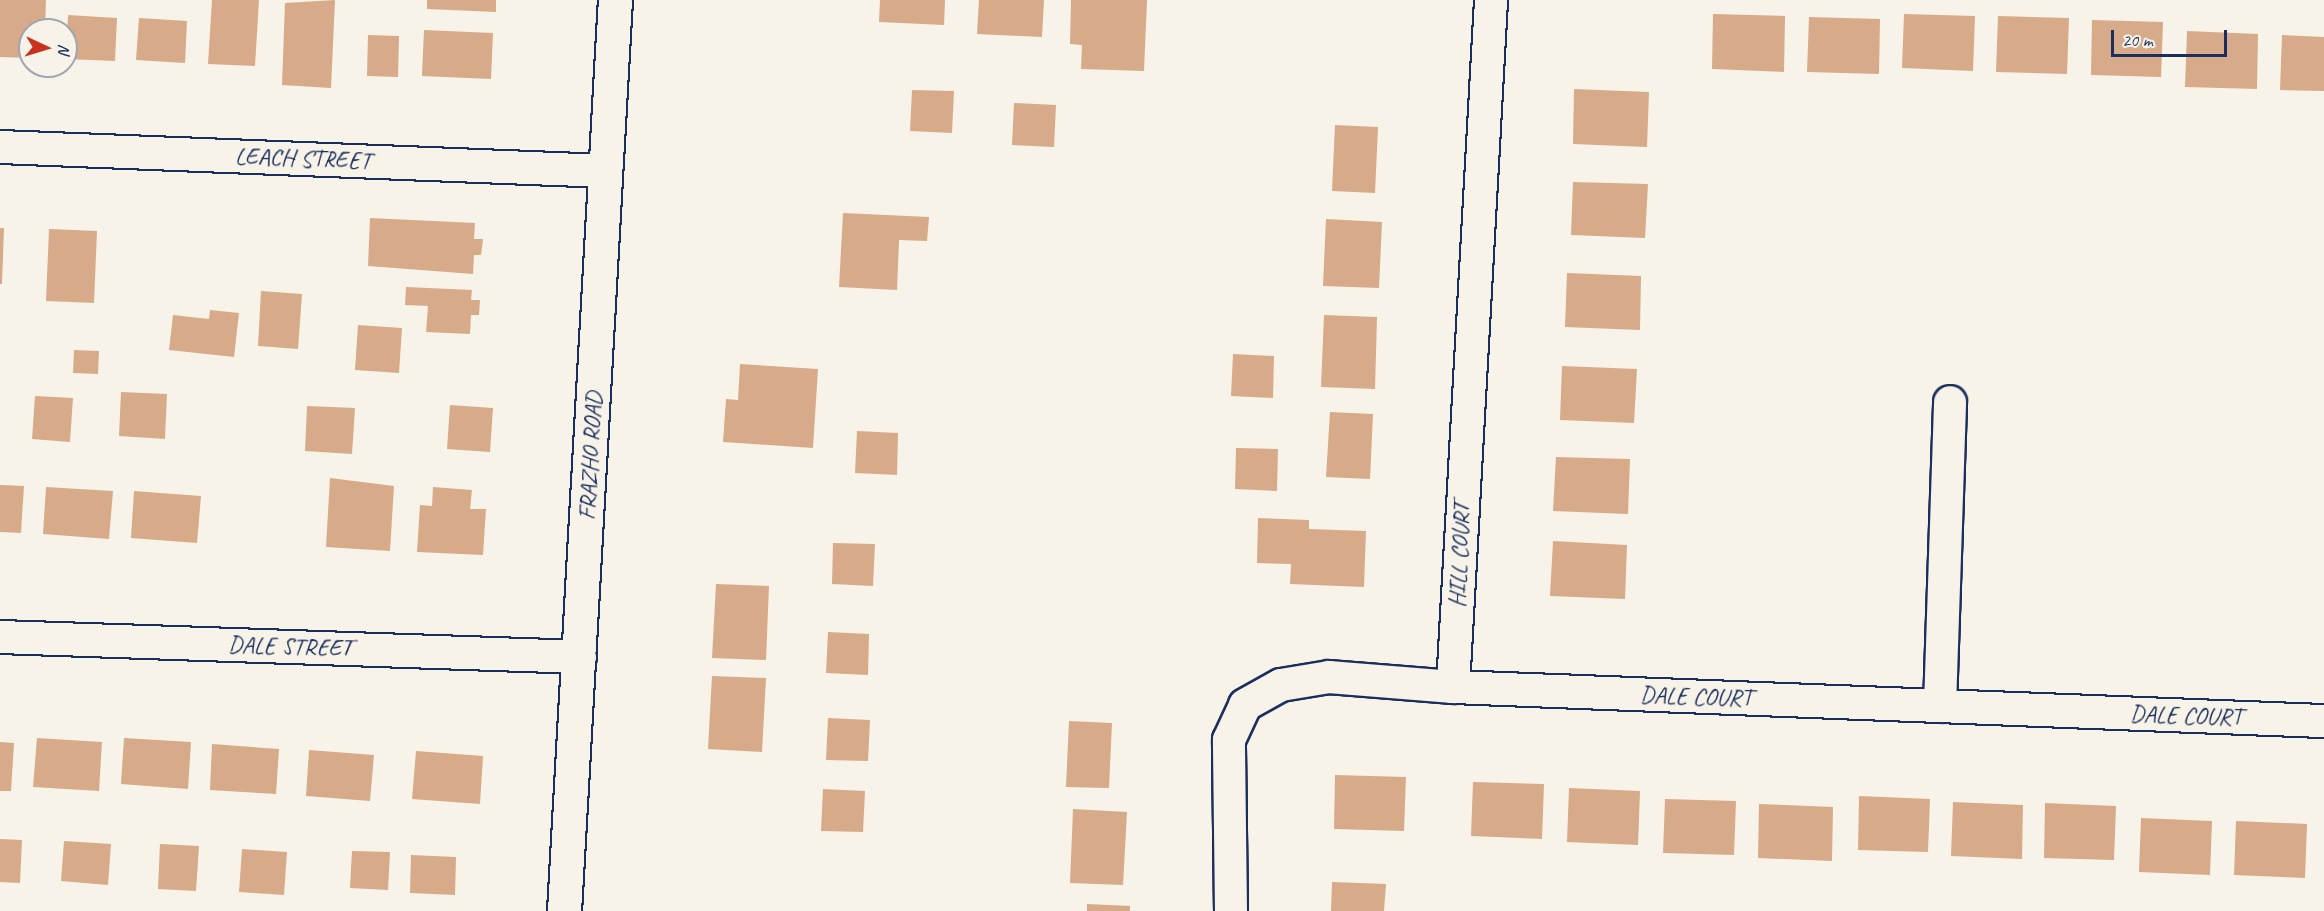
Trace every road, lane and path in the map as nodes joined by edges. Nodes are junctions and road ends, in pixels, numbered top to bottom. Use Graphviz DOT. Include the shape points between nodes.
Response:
graph roads {
  1 [pos="615,0"];
  2 [pos="1491,0"];
  3 [pos="0,147"];
  4 [pos="606,171"];
  5 [pos="1950,402"];
  6 [pos="0,637"];
  7 [pos="580,657"];
  8 [pos="1453,687"];
  9 [pos="1940,706"];
  10 [pos="2324,721"];
  11 [pos="564,911"];
  12 [pos="1231,911"];
  1 -- 4 [label="street, FRAZHO ROAD"];
  2 -- 8 [label="street, HILL COURT"];
  3 -- 4 [label="street, LEACH STREET"];
  4 -- 7 [label="street, FRAZHO ROAD"];
  5 -- 9 [label="street"];
  6 -- 7 [label="street, DALE STREET"];
  7 -- 11 [label="street, FRAZHO ROAD"];
  8 -- 9 [label="street, DALE COURT"];
  8 -- 12 [label="street" via="1329,677 1281,685 1245,705 1229,740"];
  9 -- 10 [label="street, DALE COURT"];
}
